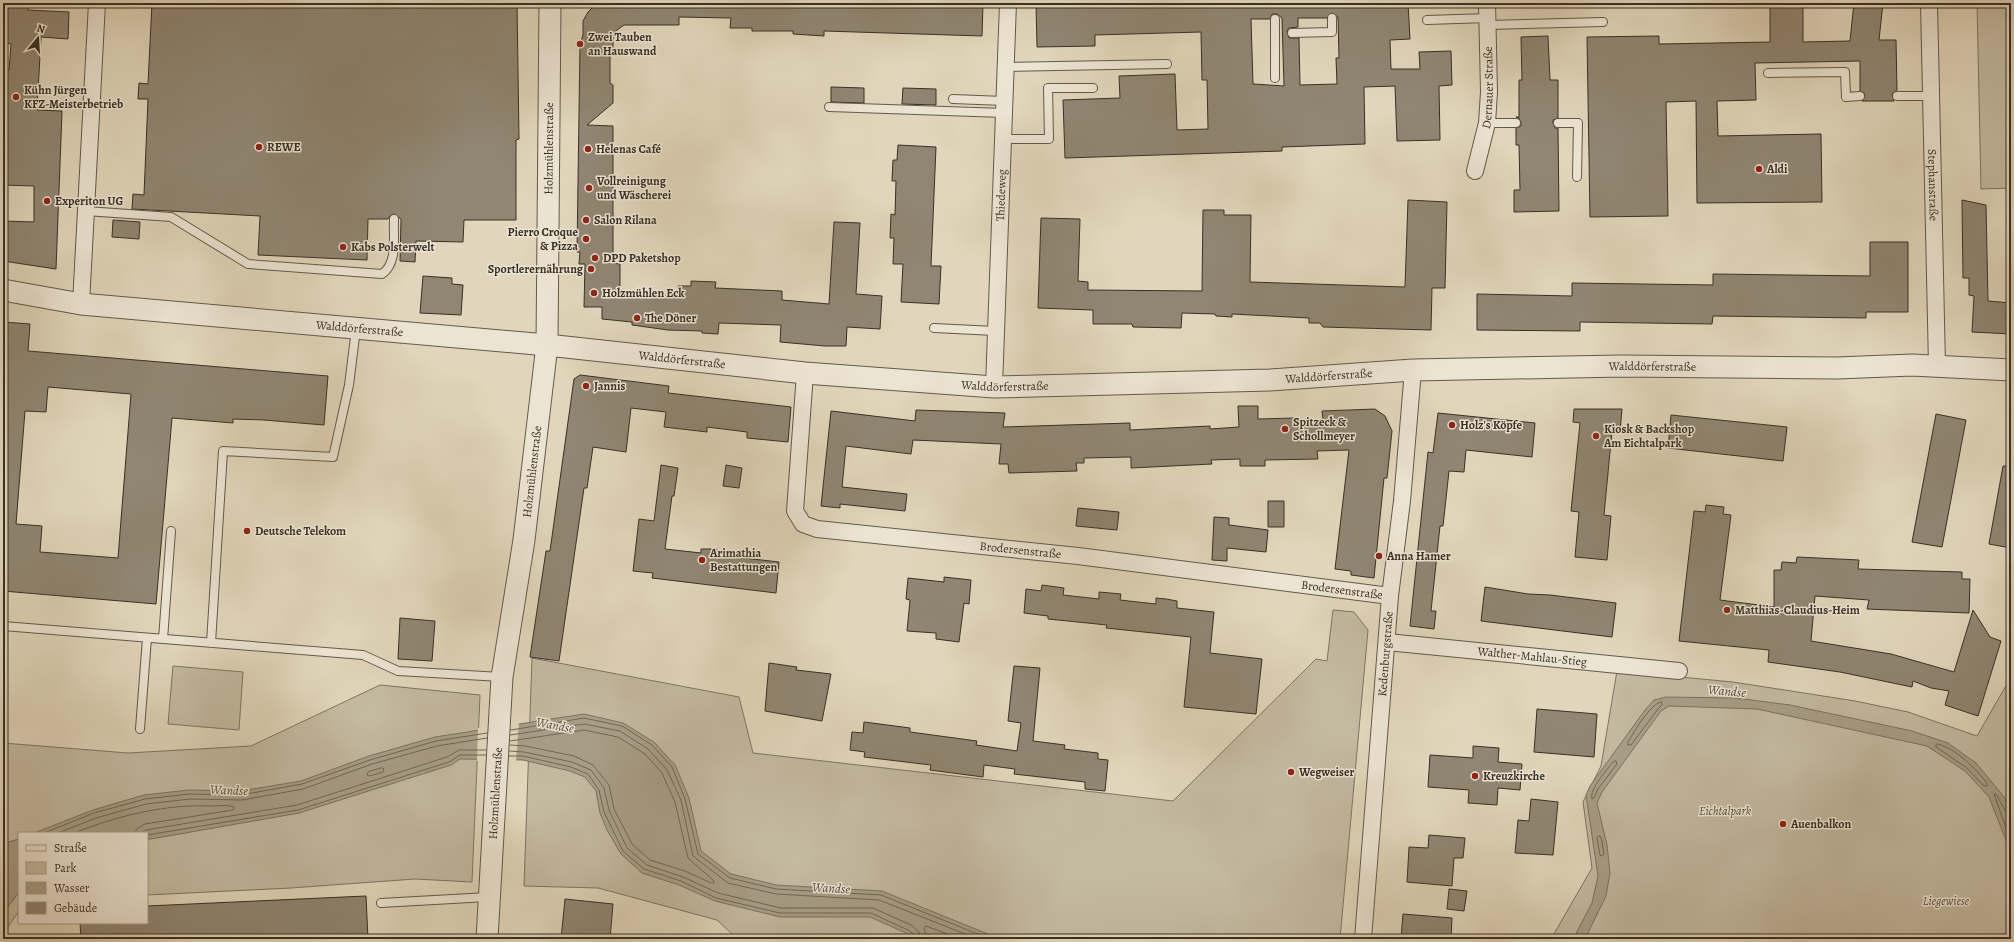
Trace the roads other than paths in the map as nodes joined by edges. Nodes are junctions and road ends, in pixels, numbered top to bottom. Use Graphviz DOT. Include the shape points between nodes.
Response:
graph roads {
  1 [pos="97,3"];
  2 [pos="550,3"];
  3 [pos="1008,3"];
  4 [pos="1929,3"];
  5 [pos="1488,15"];
  6 [pos="1275,18"];
  7 [pos="1332,18"];
  8 [pos="1427,20"];
  9 [pos="1603,22"];
  10 [pos="1292,33"];
  11 [pos="1167,64"];
  12 [pos="1006,67"];
  13 [pos="1768,73"];
  14 [pos="1276,78"];
  15 [pos="1093,88"];
  16 [pos="1860,96"];
  17 [pos="1897,96"];
  18 [pos="1931,96"];
  19 [pos="953,100"];
  20 [pos="829,107"];
  21 [pos="1004,107"];
  22 [pos="1516,123"];
  23 [pos="1558,123"];
  24 [pos="1487,124"];
  25 [pos="1003,139"];
  26 [pos="1475,170"];
  27 [pos="1577,176"];
  28 [pos="86,211"];
  29 [pos="394,219"];
  30 [pos="3,290"];
  31 [pos="81,304"];
  32 [pos="356,328"];
  33 [pos="934,328"];
  34 [pos="995,331"];
  35 [pos="546,345"];
  36 [pos="1937,366"];
  37 [pos="1413,370"];
  38 [pos="2011,370"];
  39 [pos="805,373"];
  40 [pos="994,387"];
  41 [pos="171,531"];
  42 [pos="1390,596"];
  43 [pos="3,626"];
  44 [pos="147,638"];
  45 [pos="163,639"];
  46 [pos="1387,642"];
  47 [pos="212,643"];
  48 [pos="1679,671"];
  49 [pos="502,677"];
  50 [pos="140,729"];
  51 [pos="489,897"];
  52 [pos="381,903"];
  53 [pos="487,939"];
  54 [pos="1363,939"];
  1 -- 28 [label="street"];
  2 -- 35 [label="street, Holzmühlenstraße"];
  3 -- 12 [label="street, Thiedeweg"];
  4 -- 18 [label="street, Stephanstraße"];
  5 -- 8 [label="lane"];
  5 -- 9 [label="lane"];
  5 -- 24 [label="street, Dernauer Straße"];
  6 -- 14 [label="lane"];
  7 -- 10 [label="lane" via="1332,32"];
  11 -- 12 [label="lane"];
  12 -- 21 [label="street, Thiedeweg"];
  13 -- 16 [label="lane" via="1845,72 1846,97"];
  15 -- 25 [label="lane" via="1048,88 1049,139"];
  17 -- 18 [label="lane"];
  18 -- 36 [label="street, Stephanstraße"];
  19 -- 21 [label="lane"];
  20 -- 21 [label="lane"];
  21 -- 25 [label="street, Thiedeweg"];
  22 -- 24 [label="lane"];
  23 -- 27 [label="lane" via="1578,123"];
  24 -- 26 [label="street, Dernauer Straße"];
  25 -- 34 [label="street, Thiedeweg"];
  28 -- 29 [label="lane" via="171,217 248,264 382,274 389,269 393,256"];
  28 -- 31 [label="street"];
  30 -- 31 [label="street, Walddörferstraße"];
  31 -- 32 [label="street, Walddörferstraße"];
  32 -- 35 [label="street, Walddörferstraße"];
  32 -- 47 [label="lane" via="349,385 333,457 223,450"];
  33 -- 34 [label="lane"];
  34 -- 40 [label="street, Thiedeweg"];
  35 -- 39 [label="street, Walddörferstraße"];
  35 -- 49 [label="street, Holzmühlenstraße" via="524,540"];
  36 -- 37 [label="street, Walddörferstraße" via="1622,366"];
  36 -- 38 [label="street, Walddörferstraße"];
  37 -- 40 [label="street, Walddörferstraße" via="1270,380"];
  37 -- 42 [label="street, Kedenburgstraße" via="1402,501"];
  39 -- 40 [label="street, Walddörferstraße"];
  39 -- 42 [label="street, Brodersenstraße" via="795,511 803,524 810,527 1078,556"];
  41 -- 45 [label="lane"];
  42 -- 46 [label="street, Kedenburgstraße"];
  43 -- 44 [label="lane"];
  44 -- 45 [label="lane"];
  44 -- 50 [label="lane"];
  45 -- 47 [label="lane"];
  46 -- 48 [label="street, Walther-Mahlau-Stieg"];
  46 -- 54 [label="street, Kedenburgstraße"];
  47 -- 49 [label="lane" via="363,655 398,671"];
  49 -- 51 [label="street, Holzmühlenstraße"];
  51 -- 52 [label="lane"];
  51 -- 53 [label="street, Holzmühlenstraße"];
}
